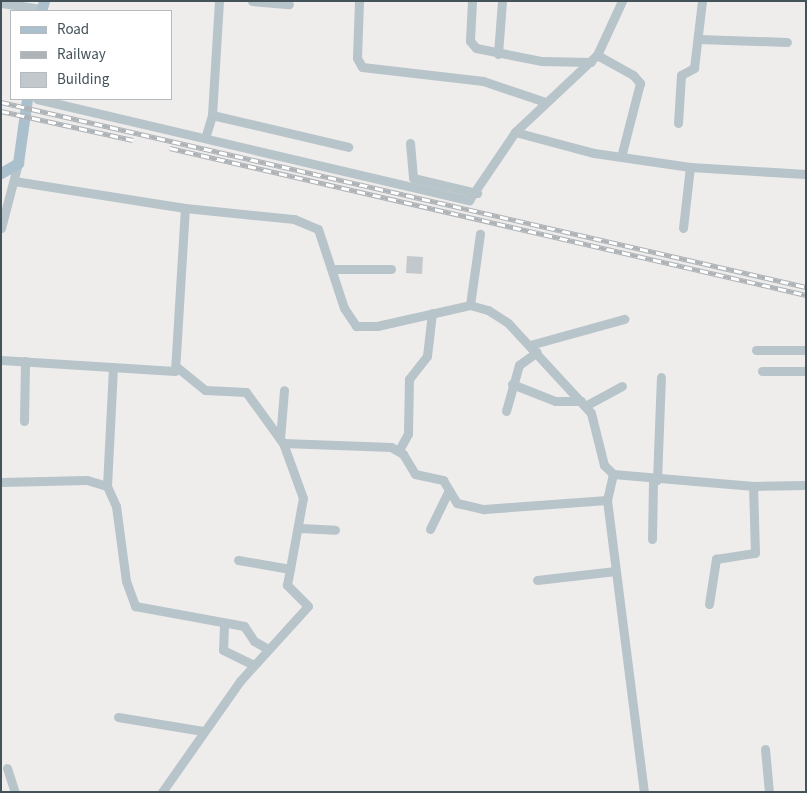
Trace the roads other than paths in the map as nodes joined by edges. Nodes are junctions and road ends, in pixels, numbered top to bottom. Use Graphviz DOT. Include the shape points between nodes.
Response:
graph roads {
  1 [pos="219,1"];
  2 [pos="252,1"];
  3 [pos="359,1"];
  4 [pos="472,1"];
  5 [pos="502,1"];
  6 [pos="622,1"];
  7 [pos="702,1"];
  8 [pos="1,3"];
  9 [pos="289,4"];
  10 [pos="42,7"];
  11 [pos="698,39"];
  12 [pos="787,42"];
  13 [pos="498,54"];
  14 [pos="594,59"];
  15 [pos="27,100"];
  16 [pos="42,100"];
  17 [pos="545,102"];
  18 [pos="212,115"];
  19 [pos="678,122"];
  20 [pos="515,132"];
  21 [pos="206,135"];
  22 [pos="410,143"];
  23 [pos="348,147"];
  24 [pos="621,157"];
  25 [pos="18,163"];
  26 [pos="690,166"];
  27 [pos="1,173"];
  28 [pos="806,174"];
  29 [pos="14,181"];
  30 [pos="475,195"];
  31 [pos="185,208"];
  32 [pos="1,228"];
  33 [pos="684,228"];
  34 [pos="480,234"];
  35 [pos="391,269"];
  36 [pos="332,270"];
  37 [pos="470,306"];
  38 [pos="432,313"];
  39 [pos="624,319"];
  40 [pos="534,348"];
  41 [pos="756,350"];
  42 [pos="806,350"];
  43 [pos="1,360"];
  44 [pos="25,361"];
  45 [pos="113,367"];
  46 [pos="177,367"];
  47 [pos="762,371"];
  48 [pos="806,371"];
  49 [pos="660,377"];
  50 [pos="512,384"];
  51 [pos="622,386"];
  52 [pos="284,390"];
  53 [pos="583,403"];
  54 [pos="506,411"];
  55 [pos="24,421"];
  56 [pos="281,441"];
  57 [pos="399,450"];
  58 [pos="613,474"];
  59 [pos="655,480"];
  60 [pos="1,482"];
  61 [pos="806,485"];
  62 [pos="107,486"];
  63 [pos="753,486"];
  64 [pos="448,492"];
  65 [pos="607,500"];
  66 [pos="300,528"];
  67 [pos="430,529"];
  68 [pos="335,530"];
  69 [pos="652,539"];
  70 [pos="238,560"];
  71 [pos="290,569"];
  72 [pos="615,571"];
  73 [pos="537,580"];
  74 [pos="709,604"];
  75 [pos="224,624"];
  76 [pos="268,649"];
  77 [pos="254,665"];
  78 [pos="118,717"];
  79 [pos="204,731"];
  80 [pos="765,749"];
  81 [pos="6,768"];
  82 [pos="15,792"];
  83 [pos="162,792"];
  84 [pos="644,792"];
  85 [pos="770,792"];
  1 -- 18 [label="street"];
  2 -- 9 [label="street"];
  3 -- 17 [label="street" via="357,58 362,67 483,81"];
  4 -- 13 [label="street" via="472,45"];
  5 -- 13 [label="street"];
  6 -- 14 [label="street"];
  7 -- 11 [label="street"];
  8 -- 10 [label="street"];
  11 -- 12 [label="street"];
  11 -- 19 [label="street" via="694,68 681,75"];
  13 -- 14 [label="street"];
  14 -- 17 [label="street"];
  14 -- 24 [label="street" via="637,77 640,83"];
  15 -- 25 [label="main road"];
  16 -- 21 [label="street"];
  17 -- 20 [label="street"];
  18 -- 21 [label="street"];
  18 -- 23 [label="street"];
  20 -- 24 [label="street"];
  20 -- 30 [label="street"];
  21 -- 30 [label="street" via="462,200"];
  22 -- 30 [label="street" via="414,178"];
  24 -- 26 [label="street"];
  25 -- 27 [label="main road"];
  25 -- 29 [label="street"];
  26 -- 28 [label="street"];
  26 -- 33 [label="street"];
  29 -- 31 [label="street"];
  29 -- 32 [label="street"];
  31 -- 36 [label="street" via="310,223 318,229"];
  31 -- 46 [label="street"];
  34 -- 37 [label="street"];
  35 -- 36 [label="street"];
  36 -- 38 [label="street" via="344,308 356,326 377,326"];
  37 -- 38 [label="street"];
  37 -- 40 [label="street" via="496,315"];
  38 -- 57 [label="street" via="427,356 409,380 408,434"];
  39 -- 40 [label="street"];
  40 -- 50 [label="street" via="519,365"];
  40 -- 53 [label="street"];
  41 -- 42 [label="street"];
  43 -- 44 [label="street"];
  44 -- 45 [label="street"];
  44 -- 55 [label="street"];
  45 -- 46 [label="street" via="168,373"];
  45 -- 62 [label="street"];
  46 -- 56 [label="street" via="206,390 246,392"];
  47 -- 48 [label="street"];
  49 -- 59 [label="street"];
  50 -- 53 [label="street" via="555,401"];
  50 -- 54 [label="street"];
  51 -- 53 [label="street"];
  52 -- 56 [label="street"];
  53 -- 58 [label="street" via="596,428 604,465"];
  56 -- 57 [label="street" via="381,445"];
  56 -- 66 [label="street" via="302,490"];
  57 -- 64 [label="street" via="411,471 443,480"];
  58 -- 59 [label="street"];
  58 -- 65 [label="street"];
  59 -- 63 [label="street"];
  59 -- 69 [label="street"];
  60 -- 62 [label="street" via="87,480"];
  61 -- 63 [label="street"];
  62 -- 75 [label="street" via="116,506 126,581 135,606"];
  63 -- 74 [label="street" via="755,553 716,559"];
  64 -- 65 [label="street" via="457,503 490,510"];
  64 -- 67 [label="street"];
  65 -- 72 [label="street"];
  66 -- 68 [label="street"];
  66 -- 71 [label="street"];
  70 -- 71 [label="street"];
  71 -- 76 [label="street" via="290,592 308,606"];
  72 -- 73 [label="street"];
  72 -- 84 [label="street"];
  75 -- 76 [label="street" via="247,628 254,640"];
  75 -- 77 [label="street" via="223,650"];
  76 -- 77 [label="street"];
  77 -- 79 [label="street"];
  78 -- 79 [label="street"];
  79 -- 83 [label="street"];
  80 -- 85 [label="street"];
  81 -- 82 [label="street"];
}
